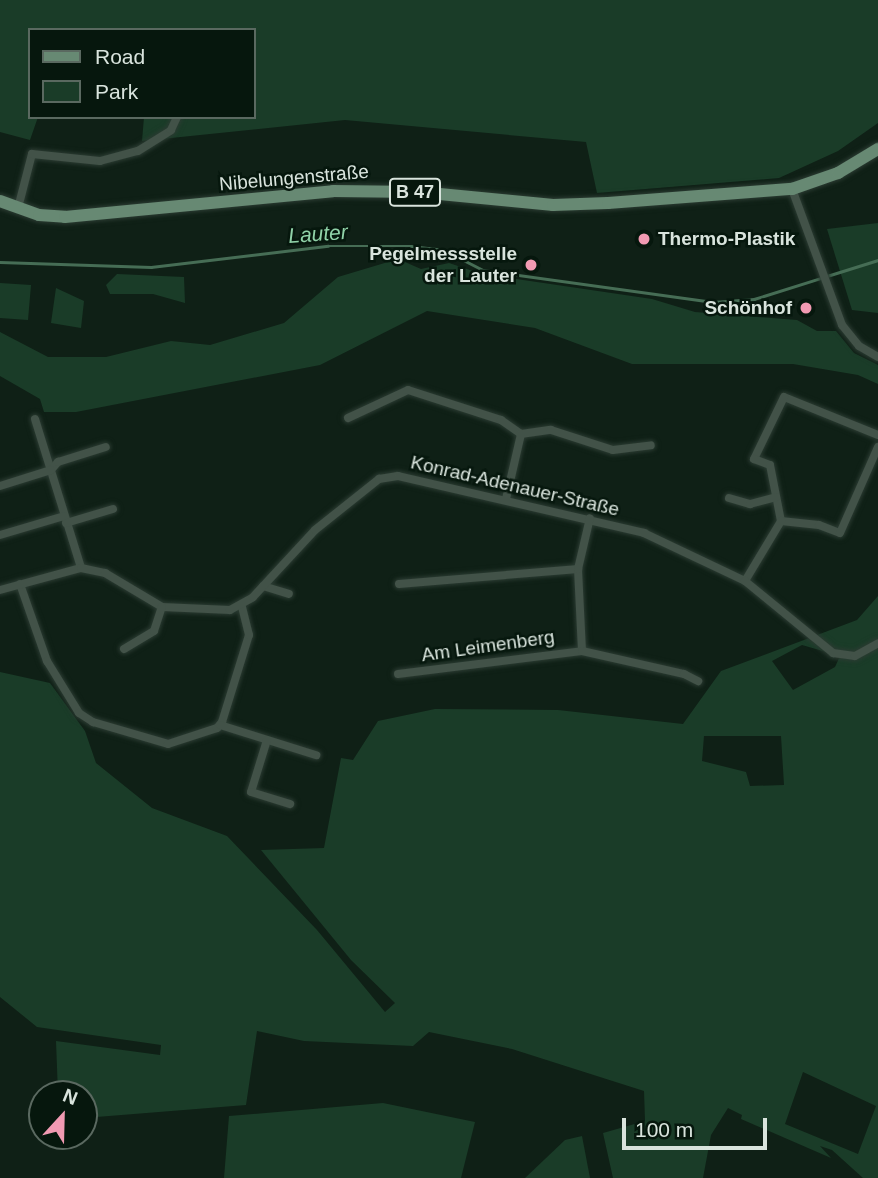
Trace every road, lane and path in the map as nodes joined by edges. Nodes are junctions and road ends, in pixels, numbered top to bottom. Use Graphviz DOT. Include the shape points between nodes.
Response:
graph roads {
  1 [pos="176,119"];
  2 [pos="878,149"];
  3 [pos="792,189"];
  4 [pos="0,201"];
  5 [pos="18,208"];
  6 [pos="878,357"];
  7 [pos="348,418"];
  8 [pos="35,419"];
  9 [pos="521,434"];
  10 [pos="878,435"];
  11 [pos="651,445"];
  12 [pos="106,447"];
  13 [pos="878,447"];
  14 [pos="51,470"];
  15 [pos="0,486"];
  16 [pos="776,497"];
  17 [pos="729,498"];
  18 [pos="506,499"];
  19 [pos="113,509"];
  20 [pos="590,518"];
  21 [pos="65,520"];
  22 [pos="781,521"];
  23 [pos="0,535"];
  24 [pos="81,568"];
  25 [pos="578,569"];
  26 [pos="745,581"];
  27 [pos="20,584"];
  28 [pos="399,584"];
  29 [pos="263,586"];
  30 [pos="0,590"];
  31 [pos="289,594"];
  32 [pos="242,606"];
  33 [pos="162,607"];
  34 [pos="878,643"];
  35 [pos="124,649"];
  36 [pos="582,651"];
  37 [pos="398,674"];
  38 [pos="698,681"];
  39 [pos="220,725"];
  40 [pos="267,740"];
  41 [pos="316,755"];
  42 [pos="290,804"];
  1 -- 5 [label="street" via="171,130 138,151 100,161 32,154"];
  2 -- 3 [label="main road, Nibelungenstraße / B 47" via="838,173"];
  3 -- 5 [label="main road, Nibelungenstraße / B 47" via="576,205 333,191 102,217 39,215"];
  3 -- 6 [label="street" via="842,325 859,346"];
  4 -- 5 [label="main road, Nibelungenstraße / B 47"];
  7 -- 9 [label="street" via="408,390 502,420"];
  8 -- 14 [label="street"];
  9 -- 11 [label="street" via="551,430 613,450"];
  9 -- 18 [label="street"];
  10 -- 16 [label="street" via="781,398 754,459 770,465"];
  12 -- 14 [label="street" via="58,462"];
  13 -- 22 [label="street" via="840,534 819,525"];
  14 -- 15 [label="street"];
  14 -- 21 [label="street"];
  16 -- 17 [label="street" via="750,504"];
  16 -- 22 [label="street"];
  18 -- 20 [label="street, Konrad-Adenauer-Straße"];
  18 -- 29 [label="street, Konrad-Adenauer-Straße" via="413,477 379,479 314,530"];
  19 -- 21 [label="street"];
  20 -- 25 [label="street, Am Leimenberg"];
  20 -- 26 [label="street, Konrad-Adenauer-Straße" via="673,544"];
  21 -- 23 [label="street"];
  21 -- 24 [label="street"];
  22 -- 26 [label="street"];
  24 -- 27 [label="street"];
  24 -- 33 [label="street" via="105,573"];
  25 -- 28 [label="street"];
  25 -- 36 [label="street, Am Leimenberg"];
  26 -- 34 [label="street, Konrad-Adenauer-Straße" via="833,653 855,656"];
  27 -- 30 [label="street"];
  27 -- 39 [label="street" via="47,661 85,717 169,744"];
  29 -- 31 [label="street"];
  29 -- 32 [label="street, Konrad-Adenauer-Straße"];
  32 -- 33 [label="street" via="217,611"];
  32 -- 39 [label="street" via="249,635"];
  33 -- 35 [label="street" via="154,631"];
  36 -- 37 [label="street, Am Leimenberg"];
  36 -- 38 [label="street, Am Leimenberg"];
  39 -- 40 [label="street"];
  40 -- 41 [label="street"];
  40 -- 42 [label="street" via="251,792"];
}
